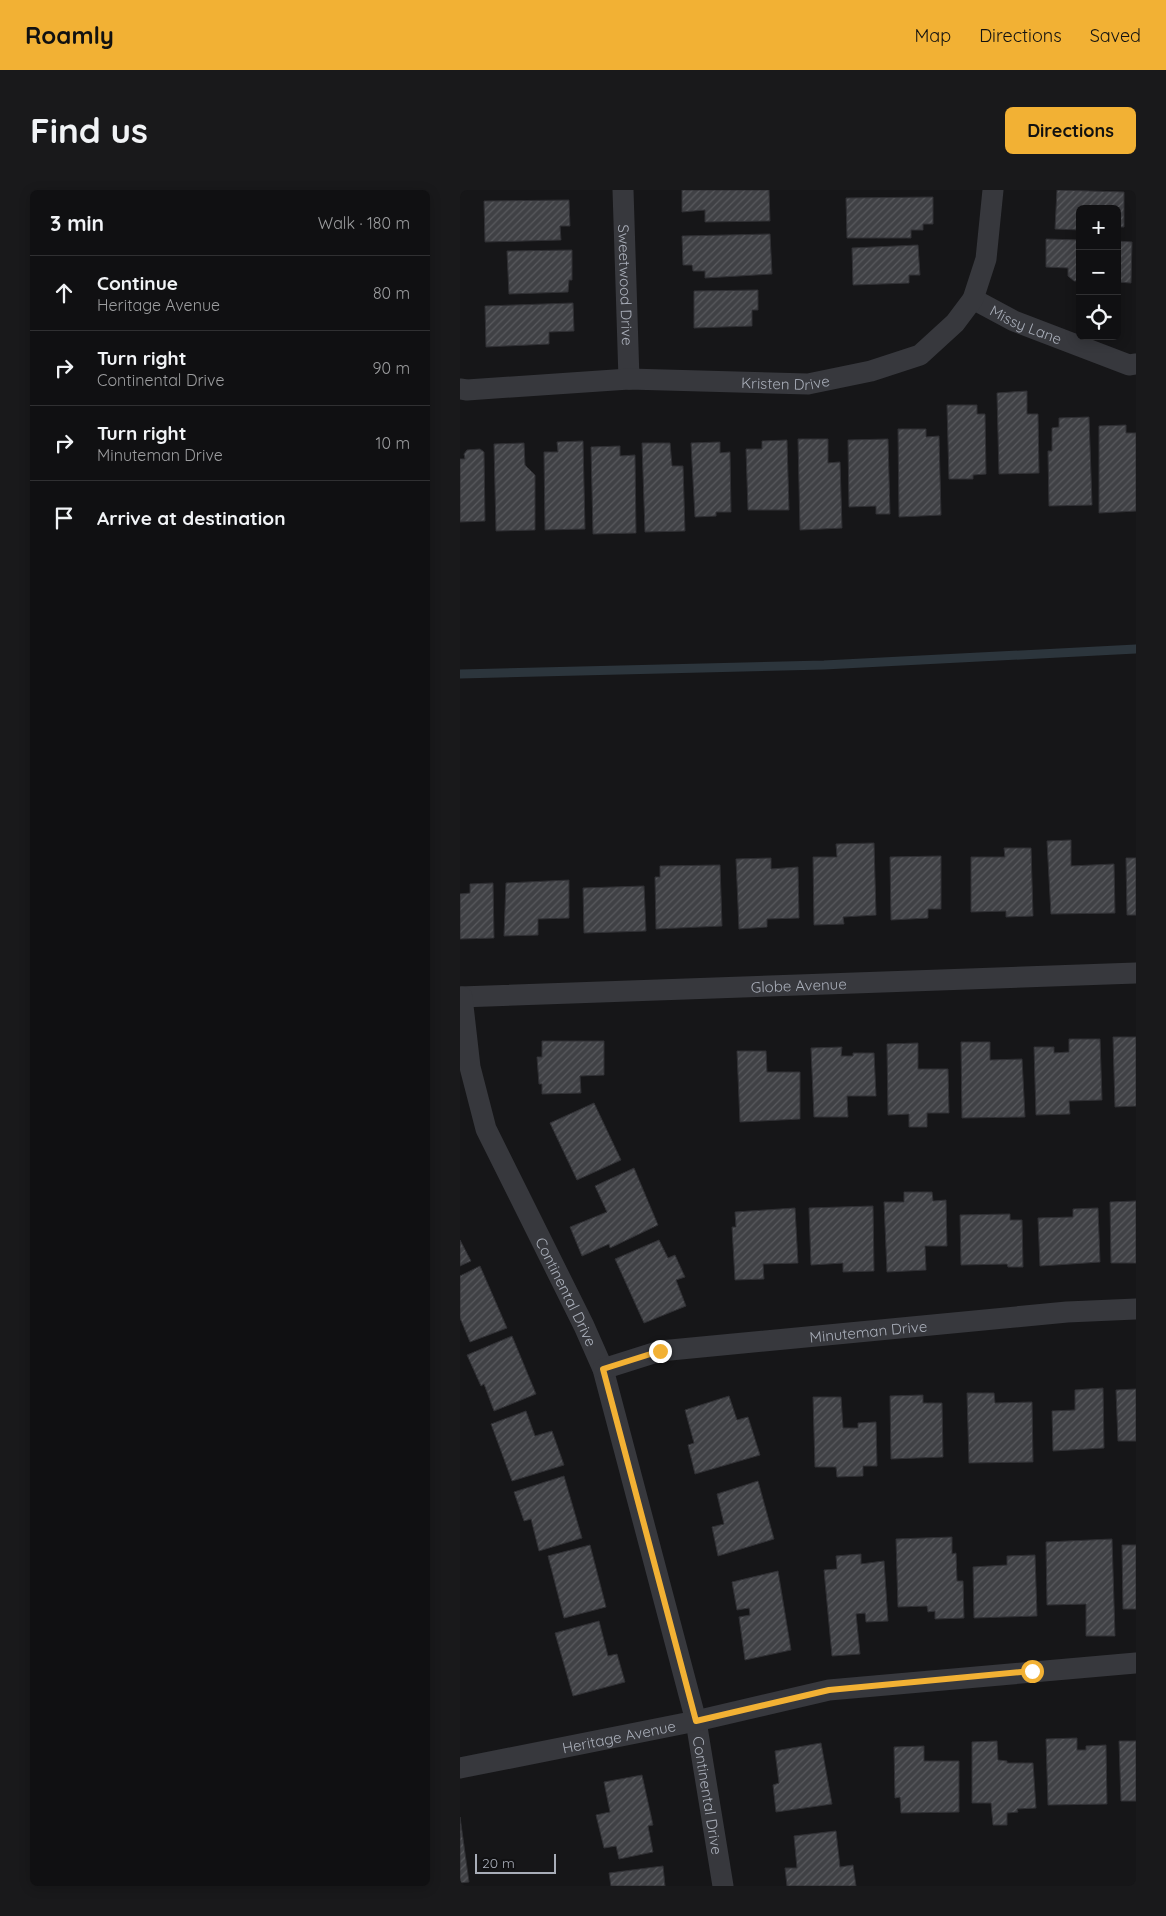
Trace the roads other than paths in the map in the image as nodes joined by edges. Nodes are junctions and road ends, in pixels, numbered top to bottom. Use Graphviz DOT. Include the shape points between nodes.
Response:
graph roads {
  1 [pos="623,190"];
  2 [pos="993,190"];
  3 [pos="973,299"];
  4 [pos="1136,364"];
  5 [pos="629,379"];
  6 [pos="460,389"];
  7 [pos="1136,973"];
  8 [pos="461,997"];
  9 [pos="1136,1309"];
  10 [pos="603,1369"];
  11 [pos="1136,1662"];
  12 [pos="696,1721"];
  13 [pos="460,1768"];
  14 [pos="723,1886"];
  1 -- 5 [label="street, Sweetwood Drive"];
  2 -- 3 [label="street, Kristen Drive" via="986,259"];
  3 -- 4 [label="street, Missy Lane" via="1014,321"];
  3 -- 5 [label="street, Kristen Drive" via="955,323 920,355 871,371 808,384"];
  5 -- 6 [label="street, Kristen Drive"];
  7 -- 8 [label="street, Globe Avenue"];
  8 -- 10 [label="street, Continental Drive" via="470,1068 486,1128"];
  9 -- 10 [label="street, Minuteman Drive" via="1067,1312 660,1351"];
  10 -- 12 [label="street, Continental Drive"];
  11 -- 12 [label="street, Heritage Avenue" via="829,1690"];
  12 -- 13 [label="street, Heritage Avenue"];
  12 -- 14 [label="street, Continental Drive"];
}
